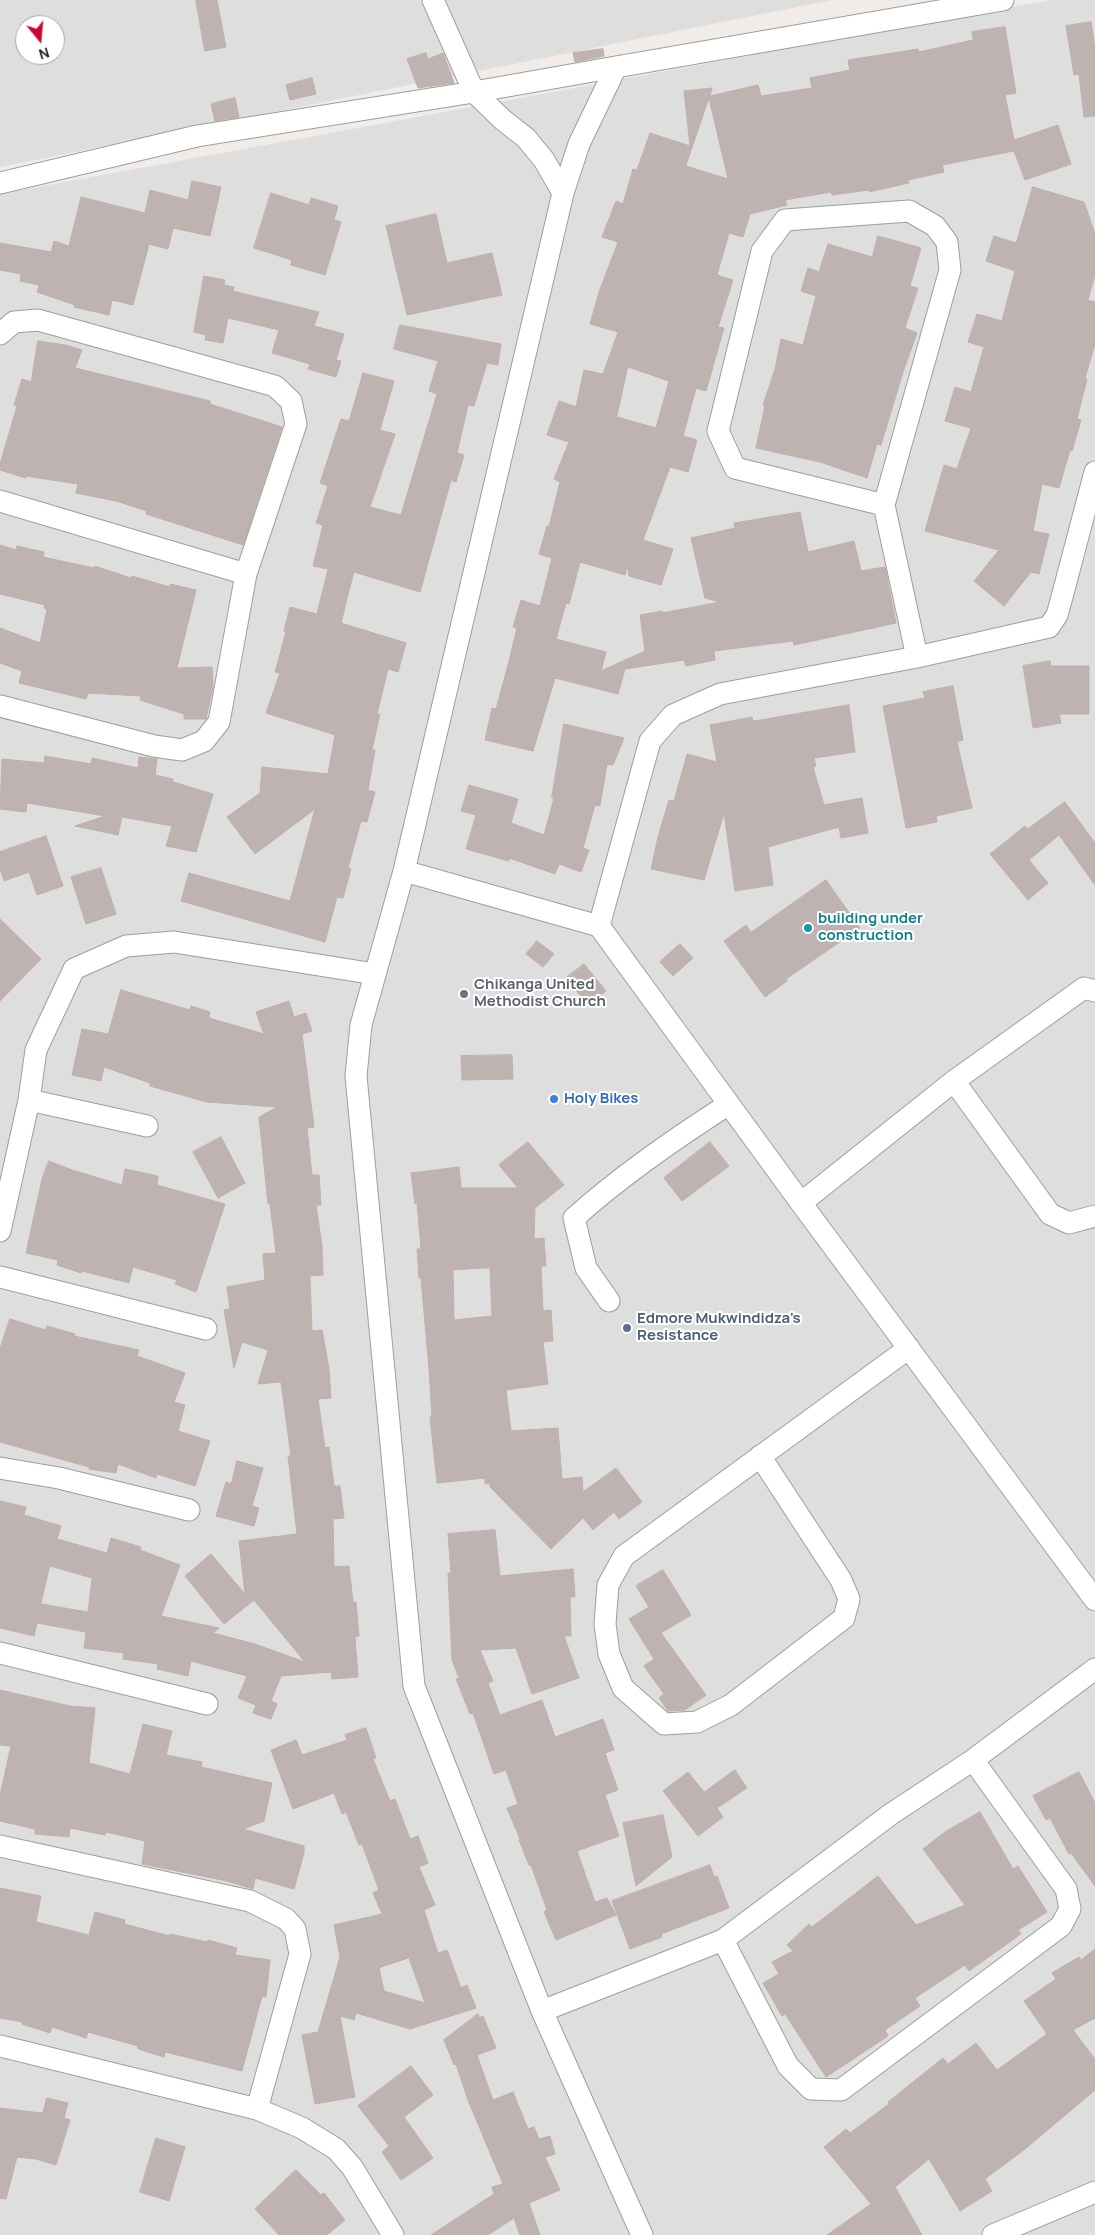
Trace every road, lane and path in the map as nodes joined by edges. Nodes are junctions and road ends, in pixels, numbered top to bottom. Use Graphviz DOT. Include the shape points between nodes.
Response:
graph roads {
  1 [pos="433,0"];
  2 [pos="999,0"];
  3 [pos="1003,0"];
  4 [pos="616,67"];
  5 [pos="474,92"];
  6 [pos="0,182"];
  7 [pos="563,193"];
  8 [pos="0,334"];
  9 [pos="1095,472"];
  10 [pos="0,501"];
  11 [pos="884,505"];
  12 [pos="246,574"];
  13 [pos="917,657"];
  14 [pos="0,706"];
  15 [pos="404,871"];
  16 [pos="600,926"];
  17 [pos="375,974"];
  18 [pos="1095,991"];
  19 [pos="954,1081"];
  20 [pos="29,1100"];
  21 [pos="729,1104"];
  22 [pos="147,1126"];
  23 [pos="802,1203"];
  24 [pos="1095,1216"];
  25 [pos="0,1231"];
  26 [pos="0,1277"];
  27 [pos="608,1301"];
  28 [pos="206,1329"];
  29 [pos="908,1348"];
  30 [pos="760,1456"];
  31 [pos="0,1468"];
  32 [pos="189,1510"];
  33 [pos="1095,1600"];
  34 [pos="0,1654"];
  35 [pos="1095,1669"];
  36 [pos="207,1704"];
  37 [pos="973,1760"];
  38 [pos="0,1846"];
  39 [pos="724,1940"];
  40 [pos="542,2011"];
  41 [pos="0,2046"];
  42 [pos="257,2109"];
  43 [pos="1095,2192"];
  44 [pos="393,2235"];
  45 [pos="642,2235"];
  46 [pos="993,2235"];
  1 -- 5 [label="street"];
  2 -- 4 [label="street"];
  3 -- 4 [label="street"];
  4 -- 5 [label="street"];
  4 -- 7 [label="street" via="579,144"];
  5 -- 6 [label="street" via="197,136"];
  5 -- 7 [label="street" via="526,138 544,160"];
  7 -- 15 [label="street"];
  8 -- 12 [label="street" via="14,322 38,320 276,386 291,401 296,424"];
  9 -- 13 [label="street" via="1059,606 1049,627"];
  10 -- 12 [label="street"];
  11 -- 11 [label="street" via="950,270 947,242 935,226 909,211 785,220 762,251 718,431 735,468"];
  11 -- 13 [label="street"];
  12 -- 14 [label="street" via="219,722 204,741 182,750 154,746"];
  13 -- 16 [label="street" via="720,694 673,714 650,741"];
  15 -- 16 [label="street"];
  15 -- 17 [label="street"];
  16 -- 21 [label="street"];
  17 -- 20 [label="street" via="174,942 126,946 74,969 36,1050"];
  17 -- 40 [label="street" via="361,1024 356,1076 414,1686"];
  18 -- 19 [label="street" via="1084,988"];
  19 -- 23 [label="street"];
  19 -- 24 [label="street" via="1050,1214 1069,1223"];
  20 -- 22 [label="street"];
  20 -- 25 [label="street"];
  21 -- 23 [label="street"];
  21 -- 27 [label="street" via="663,1146 608,1187 574,1218 586,1268"];
  23 -- 29 [label="street"];
  26 -- 28 [label="street"];
  29 -- 30 [label="street"];
  29 -- 33 [label="street"];
  30 -- 30 [label="street" via="624,1556 608,1585 605,1624 609,1654 623,1688 664,1724 697,1722 731,1705 844,1618 849,1599 841,1580"];
  31 -- 32 [label="street" via="59,1478"];
  34 -- 36 [label="street"];
  35 -- 37 [label="street"];
  37 -- 39 [label="street" via="891,1814"];
  37 -- 39 [label="street" via="1066,1888 1070,1909 1061,1926 841,2090 811,2089 788,2066"];
  38 -- 42 [label="street" via="250,1901 286,1919 295,1929 300,1954"];
  39 -- 40 [label="street"];
  40 -- 45 [label="street"];
  41 -- 42 [label="street"];
  42 -- 44 [label="street" via="302,2128 336,2149 352,2167"];
  43 -- 46 [label="street"];
}
